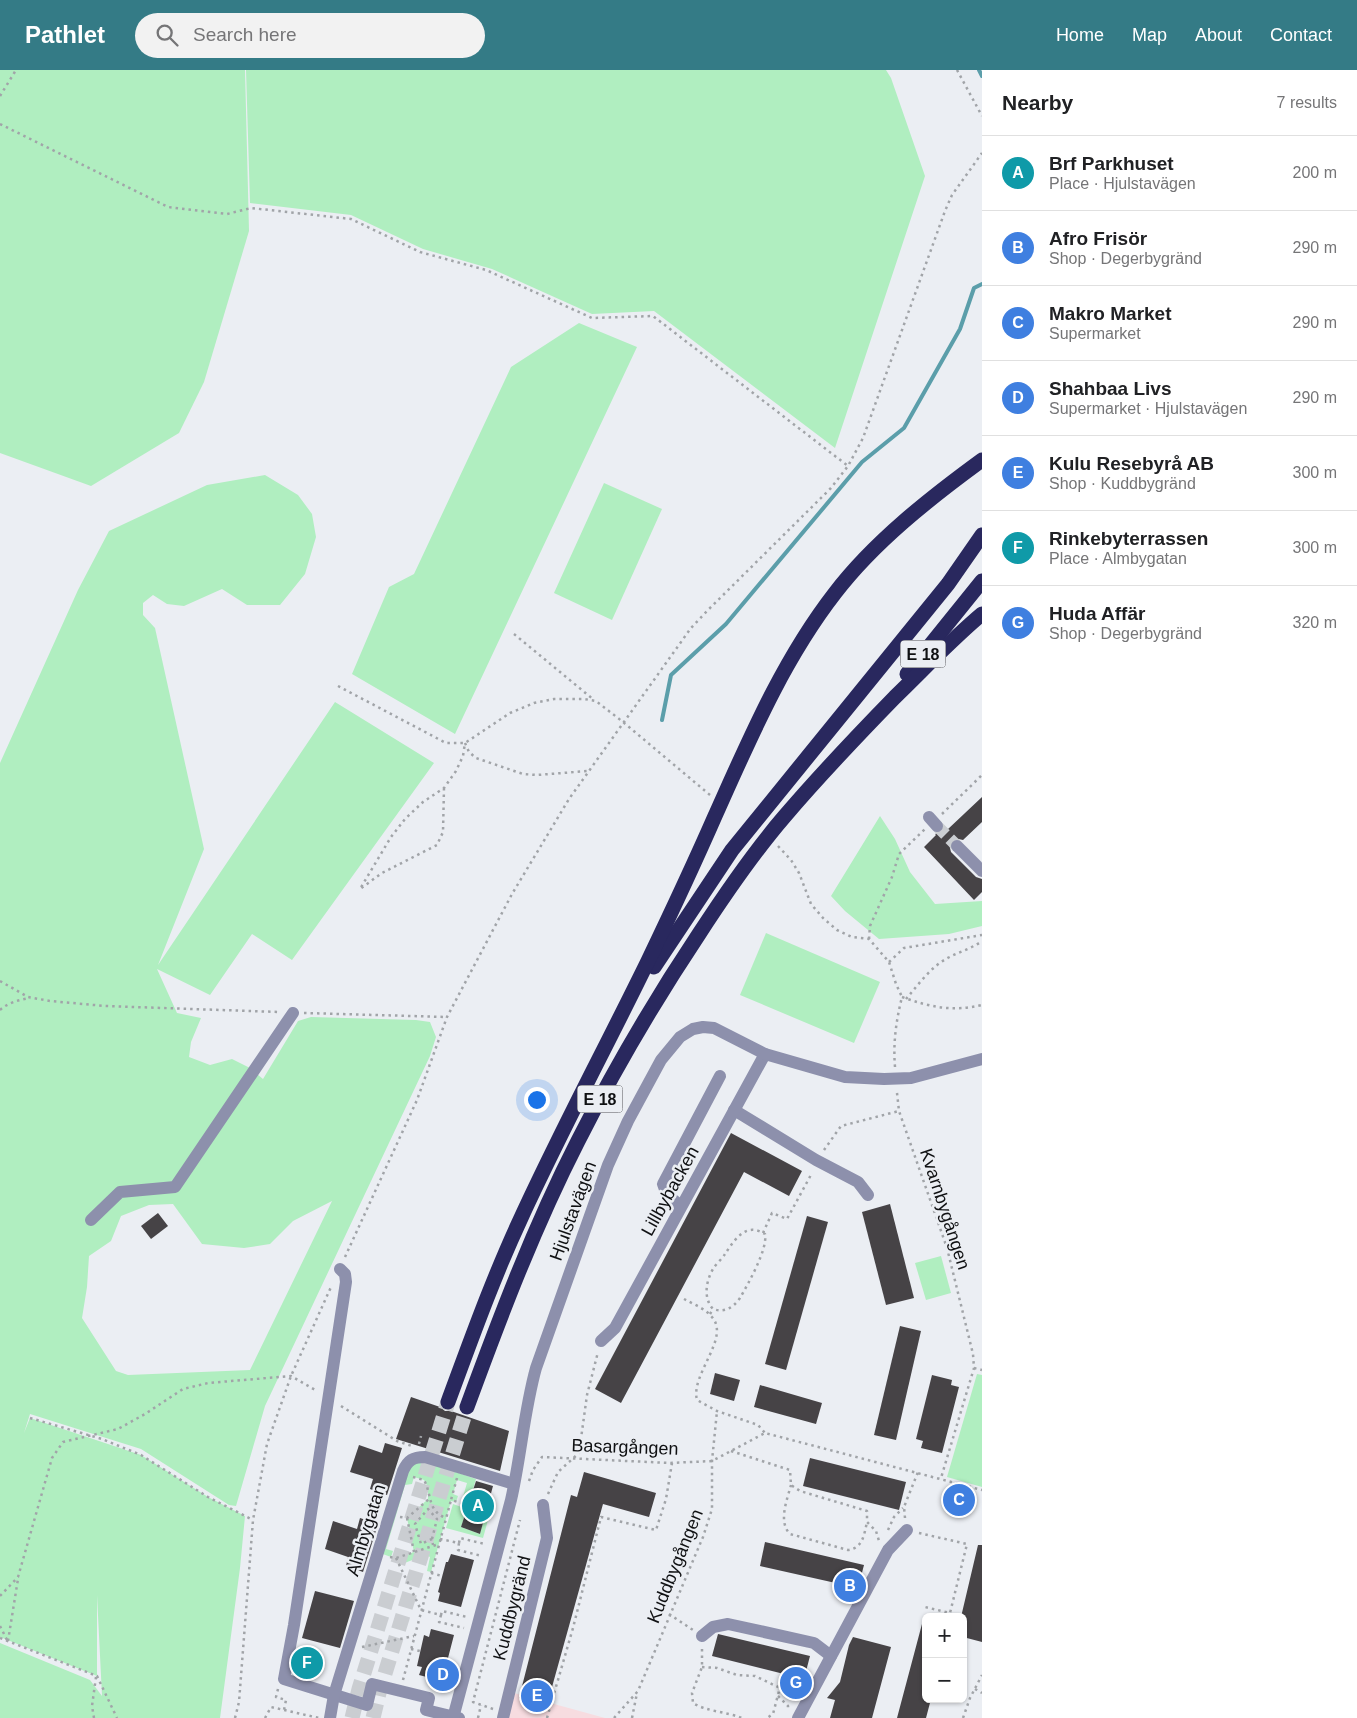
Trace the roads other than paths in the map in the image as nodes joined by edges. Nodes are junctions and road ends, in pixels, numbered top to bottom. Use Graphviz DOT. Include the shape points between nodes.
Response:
graph roads {
  1 [pos="982,460"];
  2 [pos="982,535"];
  3 [pos="982,581"];
  4 [pos="982,614"];
  5 [pos="865,728"];
  6 [pos="957,846"];
  7 [pos="982,871"];
  8 [pos="293,1013"];
  9 [pos="608,1043"];
  10 [pos="765,1054"];
  11 [pos="982,1058"];
  12 [pos="720,1076"];
  13 [pos="734,1110"];
  14 [pos="868,1195"];
  15 [pos="681,1206"];
  16 [pos="91,1220"];
  17 [pos="340,1269"];
  18 [pos="600,1341"];
  19 [pos="448,1402"];
  20 [pos="467,1407"];
  21 [pos="514,1484"];
  22 [pos="543,1505"];
  23 [pos="907,1530"];
  24 [pos="702,1636"];
  25 [pos="831,1656"];
  26 [pos="334,1695"];
  27 [pos="504,1715"];
  28 [pos="330,1718"];
  29 [pos="455,1718"];
  30 [pos="798,1718"];
  1 -- 9 [label="highway" via="909,517 836,591 781,674"];
  2 -- 9 [label="highway, E 18" via="948,584 732,850"];
  3 -- 5 [label="highway, E 18"];
  4 -- 5 [label="highway"];
  5 -- 20 [label="highway, E 18" via="783,818 748,864 676,969 626,1052 578,1141 537,1228"];
  6 -- 7 [label="street"];
  8 -- 16 [label="street" via="175,1187 120,1192"];
  9 -- 19 [label="highway, E 18" via="560,1133 519,1221"];
  10 -- 11 [label="street, Hjulstavägen" via="845,1077 884,1079 911,1078"];
  10 -- 13 [label="street, Lillbybacken"];
  10 -- 21 [label="street, Hjulstavägen" via="714,1028 693,1029 680,1037 647,1083 608,1165 536,1368 527,1399"];
  12 -- 15 [label="street" via="663,1184 667,1195"];
  13 -- 14 [label="street" via="821,1156 858,1182"];
  13 -- 15 [label="street, Lillbybacken"];
  15 -- 18 [label="street, Lillbybacken" via="615,1328"];
  17 -- 26 [label="street" via="346,1282 284,1679"];
  21 -- 26 [label="street, Almbygatan" via="426,1457 412,1458 407,1462"];
  21 -- 29 [label="street, Hjulstavägen"];
  22 -- 27 [label="street, Kuddbygränd" via="547,1538"];
  23 -- 25 [label="street" via="888,1550"];
  24 -- 25 [label="street" via="713,1626 728,1624 814,1642"];
  25 -- 30 [label="street"];
  26 -- 28 [label="street, Almbygatan"];
  26 -- 29 [label="street" via="367,1705 372,1684 429,1698 426,1710"];
}
